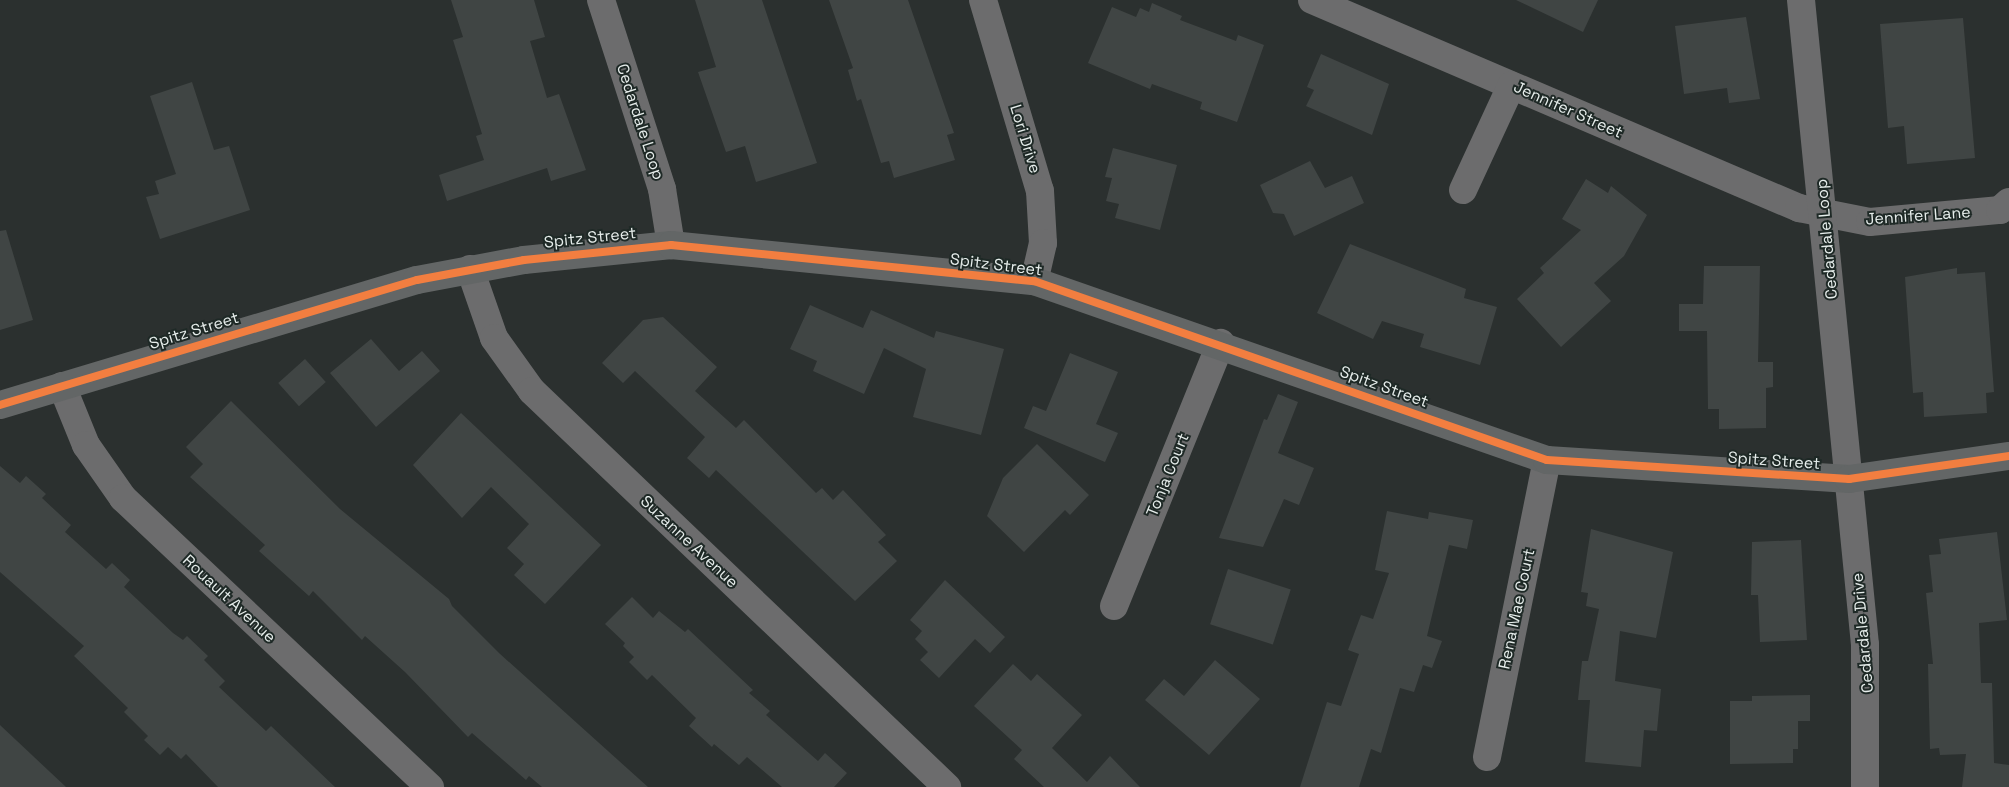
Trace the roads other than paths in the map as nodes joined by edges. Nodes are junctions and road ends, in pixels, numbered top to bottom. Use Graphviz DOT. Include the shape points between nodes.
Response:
graph roads {
  1 [pos="601,0"];
  2 [pos="983,0"];
  3 [pos="1312,0"];
  4 [pos="1801,0"];
  5 [pos="1511,86"];
  6 [pos="1463,190"];
  7 [pos="2009,202"];
  8 [pos="1826,215"];
  9 [pos="671,245"];
  10 [pos="470,269"];
  11 [pos="1034,281"];
  12 [pos="1221,343"];
  13 [pos="62,386"];
  14 [pos="0,405"];
  15 [pos="2009,456"];
  16 [pos="1547,460"];
  17 [pos="1849,479"];
  18 [pos="1114,606"];
  19 [pos="1487,757"];
  20 [pos="430,787"];
  21 [pos="947,787"];
  22 [pos="1866,787"];
  1 -- 9 [label="street, Cedardale Loop" via="662,189"];
  2 -- 11 [label="street, Lori Drive" via="1040,191 1043,243"];
  3 -- 5 [label="street, Jennifer Street"];
  4 -- 8 [label="street, Cedardale Loop"];
  5 -- 6 [label="street"];
  5 -- 8 [label="street, Jennifer Street" via="1740,186"];
  7 -- 8 [label="street, Jennifer Lane" via="2000,210 1870,222"];
  8 -- 17 [label="street, Cedardale Loop"];
  9 -- 10 [label="street, Spitz Street" via="574,253"];
  9 -- 11 [label="street, Spitz Street"];
  10 -- 13 [label="street, Spitz Street" via="340,301"];
  10 -- 21 [label="street, Suzanne Avenue" via="494,338 532,391"];
  11 -- 12 [label="street, Spitz Street"];
  12 -- 16 [label="street, Spitz Street"];
  12 -- 18 [label="street, Tonja Court"];
  13 -- 14 [label="street, Spitz Street"];
  13 -- 20 [label="street, Rouault Avenue" via="86,445 124,498"];
  15 -- 17 [label="street, Spitz Street"];
  16 -- 17 [label="street, Spitz Street"];
  16 -- 19 [label="street, Rena Mae Court"];
  17 -- 22 [label="street, Cedardale Drive" via="1868,681"];
}
